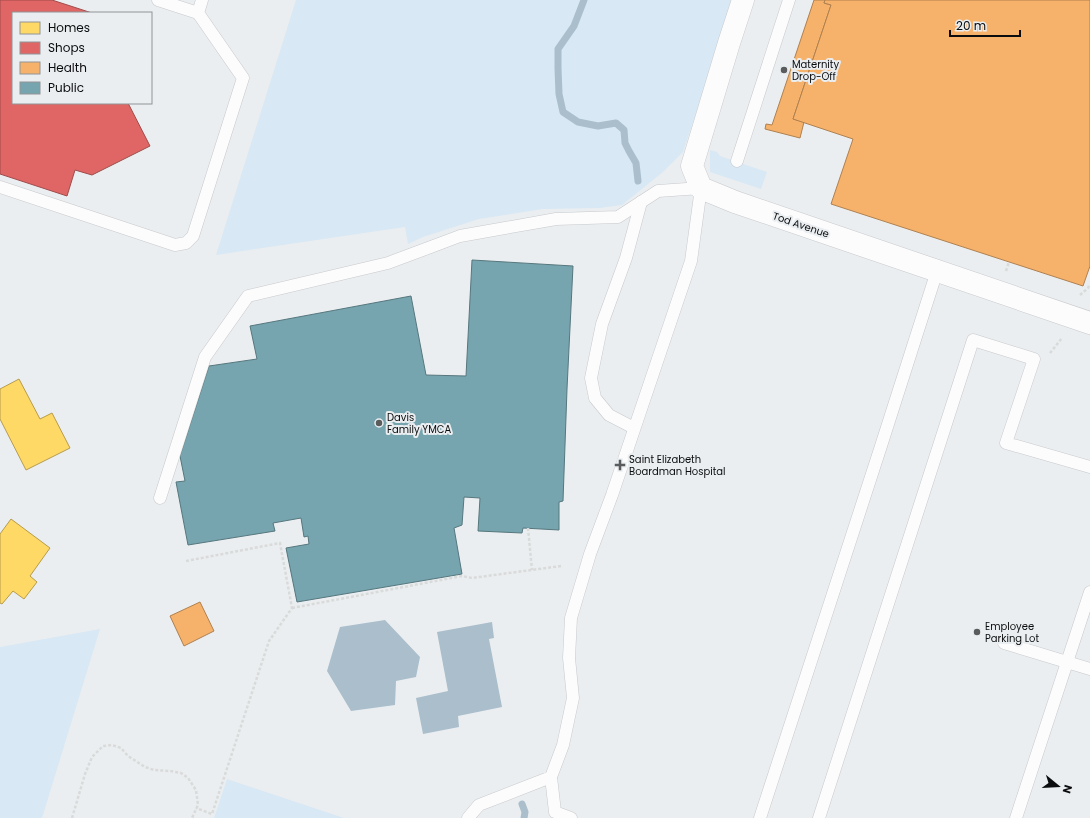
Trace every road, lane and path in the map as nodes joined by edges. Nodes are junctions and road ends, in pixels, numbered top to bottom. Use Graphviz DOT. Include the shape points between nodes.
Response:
graph roads {
  1 [pos="158,0"];
  2 [pos="202,0"];
  3 [pos="743,0"];
  4 [pos="789,0"];
  5 [pos="198,13"];
  6 [pos="737,161"];
  7 [pos="0,187"];
  8 [pos="701,188"];
  9 [pos="641,202"];
  10 [pos="937,271"];
  11 [pos="1090,323"];
  12 [pos="634,428"];
  13 [pos="1090,467"];
  14 [pos="160,498"];
  15 [pos="528,528"];
  16 [pos="186,561"];
  17 [pos="561,566"];
  18 [pos="532,570"];
  19 [pos="1090,592"];
  20 [pos="292,608"];
  21 [pos="1004,643"];
  22 [pos="1068,662"];
  23 [pos="1090,669"];
  24 [pos="551,777"];
  25 [pos="196,808"];
  26 [pos="72,818"];
  27 [pos="192,818"];
  28 [pos="468,818"];
  29 [pos="571,818"];
  30 [pos="760,818"];
  31 [pos="819,818"];
  32 [pos="1016,818"];
  1 -- 5 [label="lane"];
  2 -- 5 [label="lane"];
  3 -- 8 [label="street" via="692,166"];
  4 -- 6 [label="lane"];
  5 -- 7 [label="lane" via="243,78 193,236 186,243 176,245"];
  8 -- 9 [label="lane" via="658,191"];
  8 -- 10 [label="street, Tod Avenue"];
  8 -- 12 [label="lane" via="691,261"];
  9 -- 12 [label="lane" via="626,258 602,324 591,378 595,398 609,415"];
  9 -- 14 [label="lane" via="618,217 556,219 460,236 388,263 248,296 205,357"];
  10 -- 11 [label="street, Tod Avenue"];
  10 -- 30 [label="lane"];
  12 -- 24 [label="lane" via="590,554 571,618 569,658 573,698 563,745"];
  13 -- 31 [label="lane" via="1006,443 1034,359 973,340"];
  15 -- 18 [label="path"];
  16 -- 20 [label="path" via="280,543"];
  17 -- 18 [label="path"];
  18 -- 20 [label="path" via="472,578 462,576"];
  19 -- 22 [label="lane"];
  20 -- 25 [label="path" via="269,641 212,814"];
  21 -- 22 [label="lane"];
  22 -- 23 [label="lane"];
  22 -- 32 [label="lane"];
  24 -- 28 [label="lane" via="479,805"];
  24 -- 29 [label="lane" via="555,812"];
  25 -- 26 [label="path" via="196,790 188,778 170,771 145,767 121,748 112,745 103,746 92,757"];
  25 -- 27 [label="path"];
}
